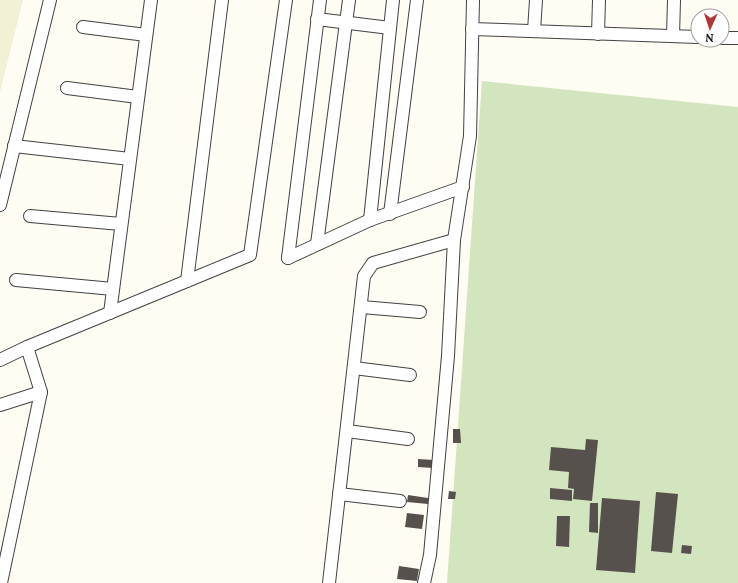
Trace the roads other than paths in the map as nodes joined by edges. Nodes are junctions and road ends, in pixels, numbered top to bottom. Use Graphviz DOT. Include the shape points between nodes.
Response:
graph roads {
  1 [pos="50,0"];
  2 [pos="151,0"];
  3 [pos="222,0"];
  4 [pos="286,0"];
  5 [pos="320,0"];
  6 [pos="349,0"];
  7 [pos="393,0"];
  8 [pos="417,0"];
  9 [pos="473,0"];
  10 [pos="536,0"];
  11 [pos="599,0"];
  12 [pos="674,0"];
  13 [pos="318,20"];
  14 [pos="346,23"];
  15 [pos="83,27"];
  16 [pos="390,28"];
  17 [pos="472,29"];
  18 [pos="534,32"];
  19 [pos="598,34"];
  20 [pos="146,35"];
  21 [pos="672,36"];
  22 [pos="690,37"];
  23 [pos="67,88"];
  24 [pos="138,97"];
  25 [pos="14,146"];
  26 [pos="130,159"];
  27 [pos="462,187"];
  28 [pos="0,205"];
  29 [pos="390,214"];
  30 [pos="30,216"];
  31 [pos="370,220"];
  32 [pos="121,224"];
  33 [pos="454,240"];
  34 [pos="317,244"];
  35 [pos="16,280"];
  36 [pos="186,281"];
  37 [pos="113,288"];
  38 [pos="362,307"];
  39 [pos="420,312"];
  40 [pos="110,313"];
  41 [pos="27,347"];
  42 [pos="0,360"];
  43 [pos="354,368"];
  44 [pos="410,375"];
  45 [pos="41,392"];
  46 [pos="0,405"];
  47 [pos="347,431"];
  48 [pos="408,439"];
  49 [pos="339,494"];
  50 [pos="400,501"];
  51 [pos="1,583"];
  52 [pos="329,583"];
  53 [pos="424,583"];
  1 -- 25 [label="street"];
  2 -- 20 [label="street"];
  3 -- 36 [label="street"];
  4 -- 36 [label="street" via="250,255"];
  5 -- 13 [label="street"];
  6 -- 14 [label="street"];
  7 -- 16 [label="street"];
  8 -- 29 [label="street"];
  9 -- 17 [label="street"];
  10 -- 18 [label="street"];
  11 -- 19 [label="street"];
  12 -- 21 [label="street"];
  13 -- 14 [label="street"];
  13 -- 34 [label="street" via="288,258"];
  14 -- 16 [label="street"];
  14 -- 34 [label="street"];
  15 -- 20 [label="street"];
  16 -- 31 [label="street"];
  17 -- 18 [label="street"];
  17 -- 27 [label="street" via="470,136"];
  18 -- 19 [label="street"];
  19 -- 21 [label="street"];
  20 -- 24 [label="street"];
  21 -- 22 [label="street"];
  23 -- 24 [label="street"];
  24 -- 26 [label="street"];
  25 -- 26 [label="street"];
  25 -- 28 [label="street"];
  26 -- 32 [label="street"];
  27 -- 29 [label="street"];
  27 -- 33 [label="street"];
  29 -- 31 [label="street"];
  30 -- 32 [label="street"];
  31 -- 34 [label="street"];
  32 -- 37 [label="street"];
  33 -- 38 [label="street" via="373,263 364,276"];
  33 -- 53 [label="street" via="448,356 430,555"];
  35 -- 37 [label="street"];
  36 -- 40 [label="street"];
  37 -- 40 [label="street"];
  38 -- 39 [label="street"];
  38 -- 43 [label="street"];
  40 -- 41 [label="street"];
  41 -- 42 [label="street"];
  41 -- 45 [label="street"];
  43 -- 44 [label="street"];
  43 -- 47 [label="street"];
  45 -- 46 [label="street"];
  45 -- 51 [label="street"];
  47 -- 48 [label="street"];
  47 -- 49 [label="street"];
  49 -- 50 [label="street"];
  49 -- 52 [label="street"];
}
